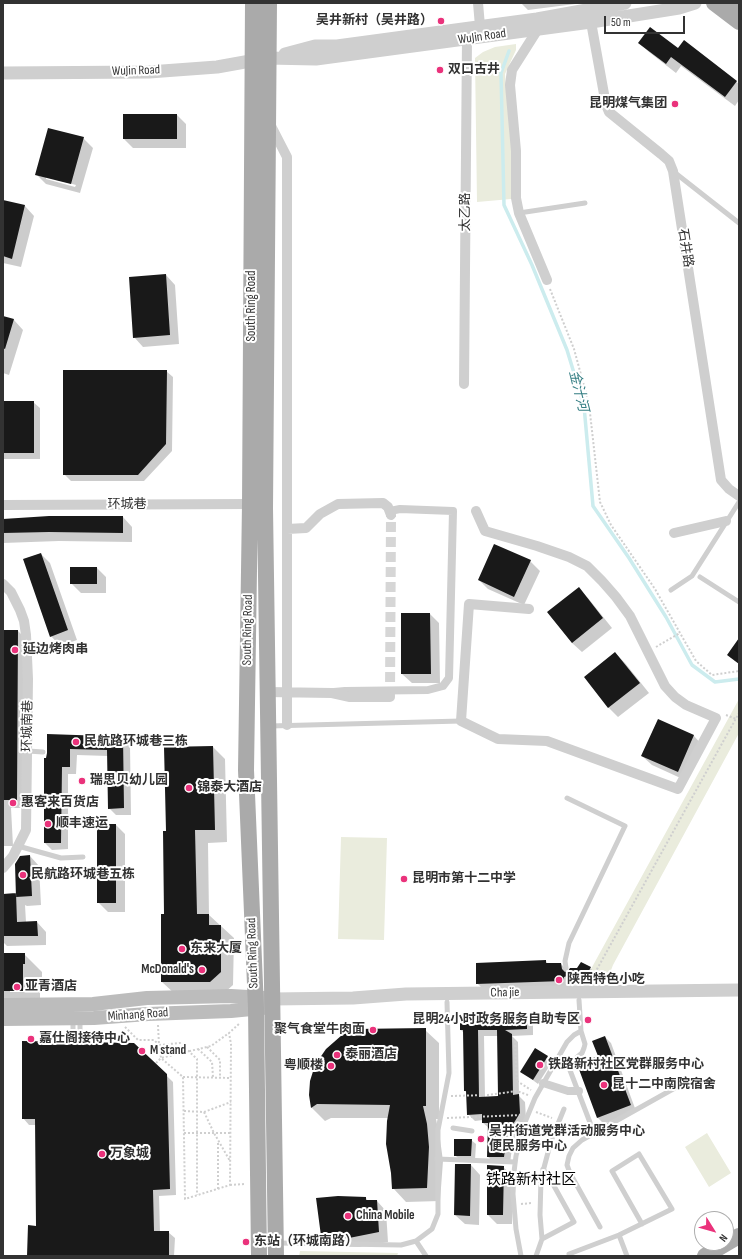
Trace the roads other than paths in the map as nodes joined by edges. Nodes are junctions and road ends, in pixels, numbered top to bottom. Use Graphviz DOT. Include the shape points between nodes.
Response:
graph roads {
  1 [pos="253,3"];
  2 [pos="269,3"];
  3 [pos="478,3"];
  4 [pos="625,3"];
  5 [pos="695,3"];
  6 [pos="714,3"];
  7 [pos="734,3"];
  8 [pos="739,7"];
  9 [pos="591,22"];
  10 [pos="739,22"];
  11 [pos="480,26"];
  12 [pos="538,29"];
  13 [pos="467,39"];
  14 [pos="260,59"];
  15 [pos="3,74"];
  16 [pos="267,118"];
  17 [pos="673,172"];
  18 [pos="584,203"];
  19 [pos="519,213"];
  20 [pos="739,223"];
  21 [pos="547,280"];
  22 [pos="464,384"];
  23 [pos="739,496"];
  24 [pos="739,502"];
  25 [pos="250,504"];
  26 [pos="3,505"];
  27 [pos="476,511"];
  28 [pos="391,513"];
  29 [pos="726,521"];
  30 [pos="287,529"];
  31 [pos="674,533"];
  32 [pos="700,577"];
  33 [pos="3,584"];
  34 [pos="671,590"];
  35 [pos="739,602"];
  36 [pos="529,609"];
  37 [pos="267,692"];
  38 [pos="287,692"];
  39 [pos="332,693"];
  40 [pos="390,697"];
  41 [pos="461,721"];
  42 [pos="287,725"];
  43 [pos="268,726"];
  44 [pos="28,751"];
  45 [pos="43,752"];
  46 [pos="566,798"];
  47 [pos="18,846"];
  48 [pos="83,857"];
  49 [pos="3,868"];
  50 [pos="566,968"];
  51 [pos="739,990"];
  52 [pos="582,996"];
  53 [pos="739,999"];
  54 [pos="447,1002"];
  55 [pos="255,1003"];
  56 [pos="272,1003"];
  57 [pos="3,1005"];
  58 [pos="77,1018"];
  59 [pos="3,1019"];
  60 [pos="581,1031"];
  61 [pos="73,1037"];
  62 [pos="80,1038"];
  63 [pos="691,1079"];
  64 [pos="543,1083"];
  65 [pos="579,1091"];
  66 [pos="564,1108"];
  67 [pos="453,1128"];
  68 [pos="472,1130"];
  69 [pos="594,1133"];
  70 [pos="510,1135"];
  71 [pos="521,1137"];
  72 [pos="437,1159"];
  73 [pos="515,1162"];
  74 [pos="543,1169"];
  75 [pos="642,1224"];
  76 [pos="600,1227"];
  77 [pos="619,1236"];
  78 [pos="739,1236"];
  79 [pos="542,1239"];
  80 [pos="416,1241"];
  81 [pos="276,1249"];
  82 [pos="569,1254"];
  83 [pos="259,1256"];
  84 [pos="426,1256"];
  85 [pos="521,1256"];
  86 [pos="536,1256"];
  87 [pos="627,1256"];
  88 [pos="705,1256"];
  1 -- 14 [label="main road, South Ring Road"];
  2 -- 14 [label="main road, South Ring Road"];
  3 -- 11 [label="street"];
  4 -- 11 [label="street, WuJin Road" via="537,19"];
  5 -- 9 [label="street, WuJin Road" via="679,8"];
  6 -- 10 [label="main road"];
  7 -- 8 [label="main road"];
  9 -- 12 [label="street, WuJin Road"];
  9 -- 17 [label="street, 石井路" via="609,112 669,161"];
  11 -- 14 [label="street, WuJin Road" via="337,46 315,46"];
  12 -- 13 [label="street, WuJin Road"];
  12 -- 19 [label="street" via="512,70 510,85"];
  13 -- 14 [label="street, WuJin Road" via="316,59"];
  13 -- 22 [label="street, 太乙路"];
  14 -- 15 [label="street, WuJin Road" via="217,67 149,72"];
  14 -- 16 [label="main road, South Ring Road"];
  14 -- 25 [label="main road, South Ring Road"];
  16 -- 30 [label="street" via="287,157"];
  16 -- 37 [label="main road, South Ring Road"];
  17 -- 20 [label="lane"];
  17 -- 23 [label="street, 石井路" via="721,480"];
  18 -- 19 [label="lane"];
  19 -- 21 [label="street"];
  24 -- 29 [label="lane"];
  25 -- 26 [label="street, 环城巷"];
  25 -- 55 [label="main road, South Ring Road" via="246,770"];
  27 -- 41 [label="street" via="485,531 544,548 587,566 612,591 630,616 664,686 686,705 716,718 678,788 547,741 498,739"];
  28 -- 30 [label="street" via="383,503 338,504 320,514 306,528"];
  28 -- 39 [label="street" via="400,509 453,511 449,678 444,686 428,690 345,690"];
  29 -- 31 [label="street"];
  29 -- 34 [label="lane" via="692,576"];
  30 -- 38 [label="street"];
  32 -- 35 [label="lane"];
  33 -- 44 [label="street, 环城南巷" via="11,592 24,621 28,679"];
  36 -- 41 [label="street" via="469,604"];
  37 -- 38 [label="street"];
  37 -- 43 [label="main road, South Ring Road"];
  38 -- 39 [label="street"];
  38 -- 42 [label="street"];
  39 -- 40 [label="street" via="350,697"];
  41 -- 42 [label="lane"];
  42 -- 43 [label="lane"];
  43 -- 56 [label="main road, South Ring Road"];
  44 -- 45 [label="lane"];
  44 -- 47 [label="street, 环城南巷" via="26,830"];
  46 -- 50 [label="lane" via="625,826 569,943"];
  47 -- 48 [label="lane" via="61,858"];
  47 -- 49 [label="street, 环城南巷"];
  51 -- 52 [label="street, Cha jie"];
  52 -- 53 [label="street, Cha jie"];
  52 -- 54 [label="street, Cha jie"];
  52 -- 56 [label="street, Cha jie" via="568,986"];
  52 -- 60 [label="lane"];
  54 -- 56 [label="street, Cha jie" via="353,1006"];
  54 -- 72 [label="lane" via="449,1073 438,1130"];
  55 -- 56 [label="main road, Minhang Road"];
  55 -- 57 [label="main road, Minhang Road" via="231,996 147,998 93,1004"];
  55 -- 58 [label="main road, Minhang Road"];
  55 -- 83 [label="main road, South Ring Road"];
  56 -- 81 [label="main road, South Ring Road"];
  58 -- 59 [label="main road, Minhang Road"];
  58 -- 61 [label="lane"];
  58 -- 62 [label="lane"];
  60 -- 64 [label="lane" via="567,1042"];
  60 -- 65 [label="lane" via="584,1048 568,1065"];
  63 -- 69 [label="lane"];
  64 -- 65 [label="street" via="568,1091"];
  64 -- 71 [label="lane" via="529,1112"];
  65 -- 69 [label="lane"];
  66 -- 74 [label="lane"];
  67 -- 68 [label="lane"];
  69 -- 76 [label="lane" via="574,1148 567,1165"];
  70 -- 71 [label="lane"];
  71 -- 73 [label="lane"];
  72 -- 73 [label="lane"];
  72 -- 80 [label="lane" via="438,1214 432,1229"];
  73 -- 85 [label="lane" via="514,1199"];
  74 -- 79 [label="lane" via="539,1193"];
  74 -- 79 [label="lane" via="574,1222"];
  75 -- 75 [label="lane" via="672,1209 639,1154 612,1171"];
  75 -- 77 [label="lane"];
  77 -- 82 [label="lane"];
  77 -- 87 [label="lane"];
  78 -- 88 [label="main road"];
  79 -- 86 [label="lane"];
  80 -- 81 [label="lane" via="401,1245"];
  80 -- 84 [label="lane"];
}
